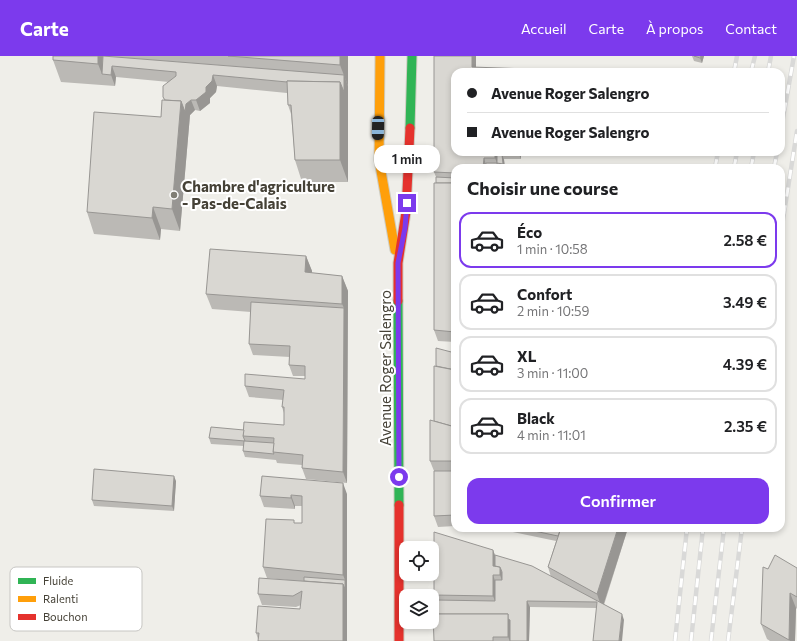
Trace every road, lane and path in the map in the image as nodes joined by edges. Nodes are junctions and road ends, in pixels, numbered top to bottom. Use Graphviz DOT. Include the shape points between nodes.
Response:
graph roads {
  1 [pos="380,56"];
  2 [pos="412,56"];
  3 [pos="398,263"];
  4 [pos="399,641"];
  1 -- 3 [label="street, Avenue Roger Salengro" via="379,160"];
  2 -- 3 [label="street, Avenue Roger Salengro" via="406,215"];
  3 -- 4 [label="street, Avenue Roger Salengro"];
}
